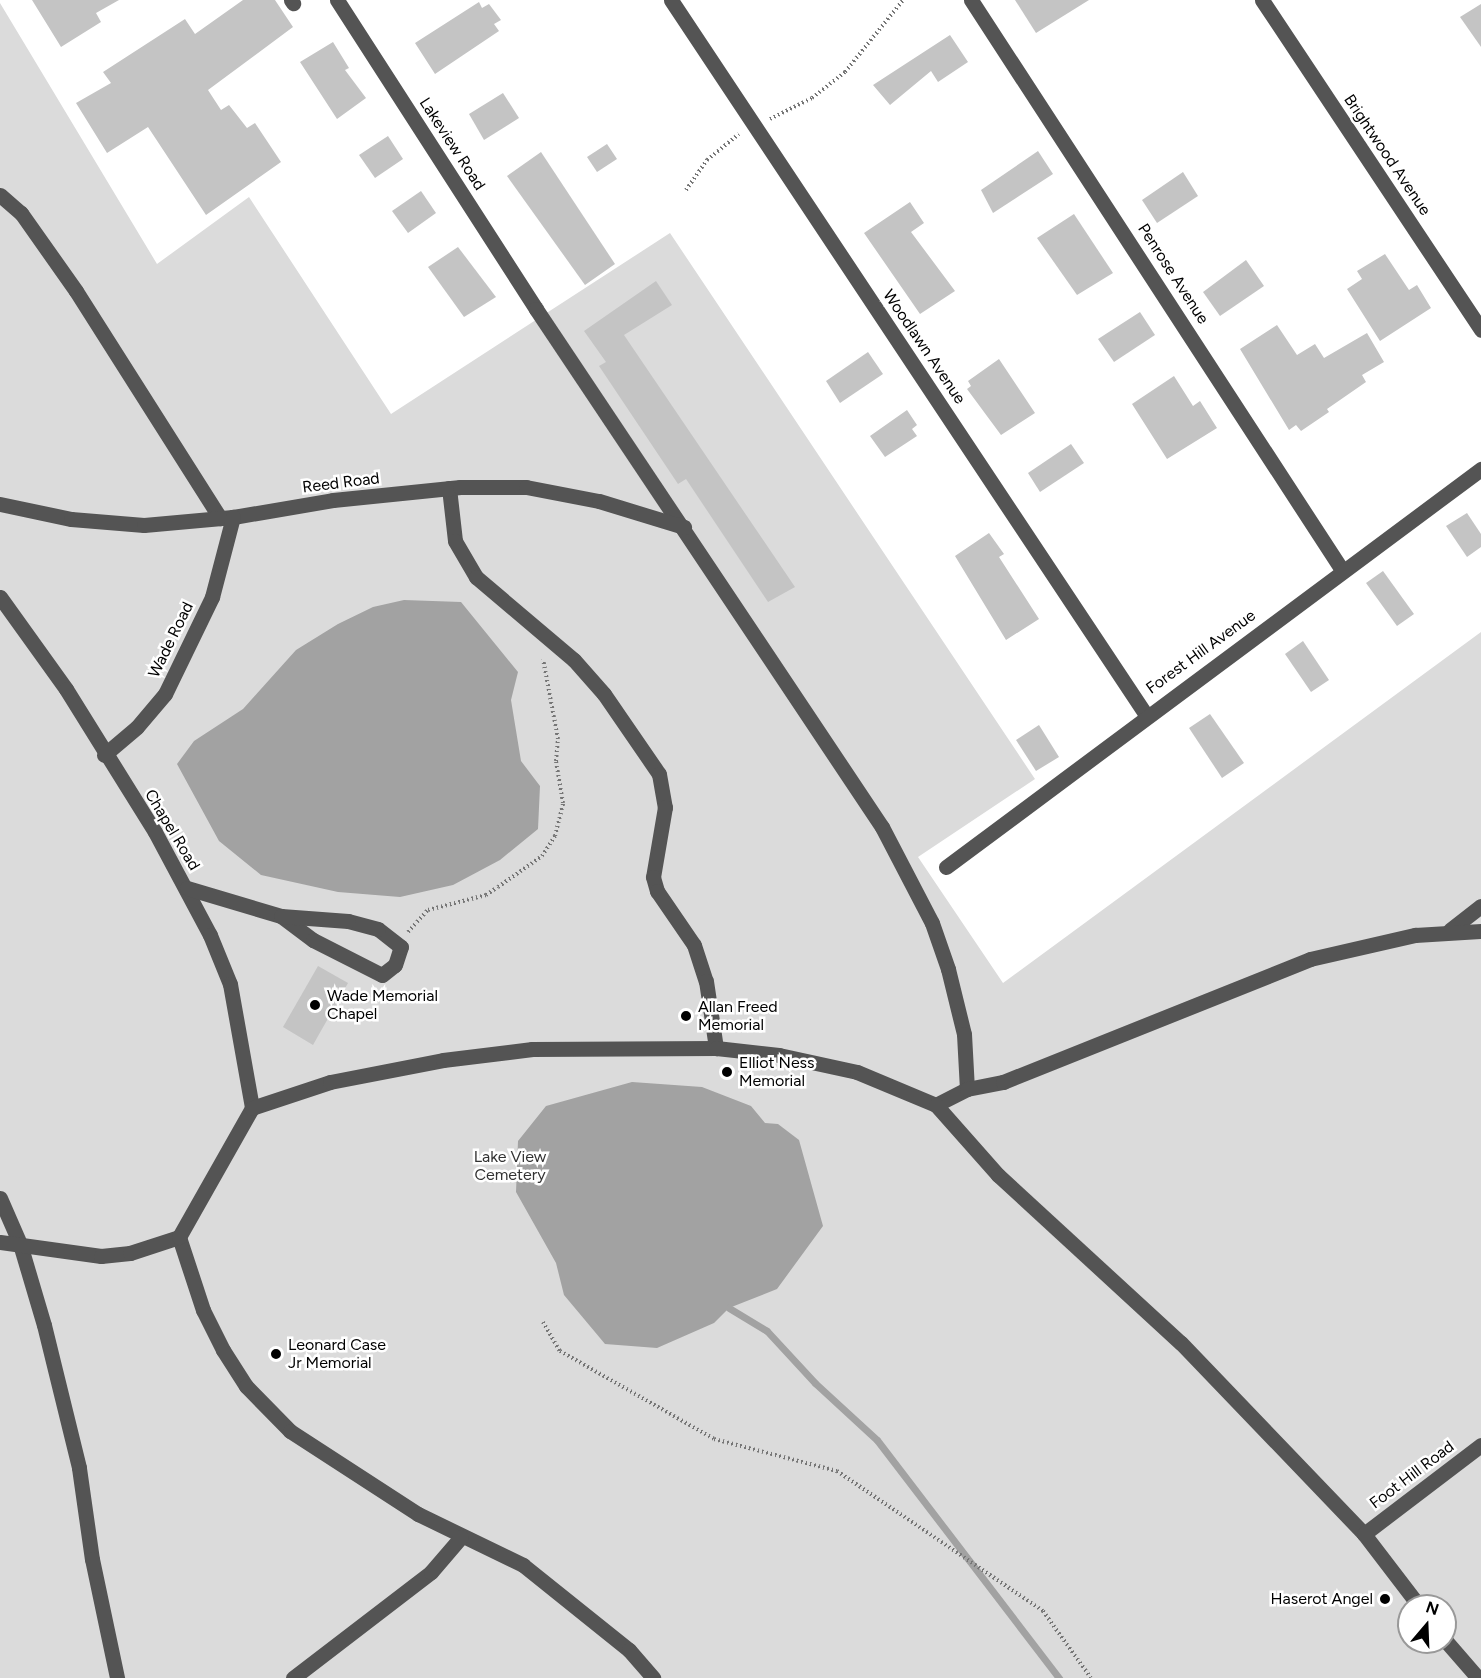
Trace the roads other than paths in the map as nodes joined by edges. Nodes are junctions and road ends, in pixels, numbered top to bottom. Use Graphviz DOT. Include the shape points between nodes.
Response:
graph roads {
  1 [pos="337,0"];
  2 [pos="671,0"];
  3 [pos="971,0"];
  4 [pos="1262,0"];
  5 [pos="0,195"];
  6 [pos="1481,330"];
  7 [pos="1481,469"];
  8 [pos="449,488"];
  9 [pos="0,504"];
  10 [pos="226,518"];
  11 [pos="684,527"];
  12 [pos="1342,570"];
  13 [pos="0,597"];
  14 [pos="1146,715"];
  15 [pos="104,755"];
  16 [pos="946,867"];
  17 [pos="187,888"];
  18 [pos="1481,906"];
  19 [pos="281,916"];
  20 [pos="1450,930"];
  21 [pos="1481,931"];
  22 [pos="716,1048"];
  23 [pos="967,1089"];
  24 [pos="936,1105"];
  25 [pos="252,1108"];
  26 [pos="0,1198"];
  27 [pos="179,1236"];
  28 [pos="0,1242"];
  29 [pos="20,1244"];
  30 [pos="1481,1444"];
  31 [pos="1364,1534"];
  32 [pos="461,1537"];
  33 [pos="1410,1594"];
  34 [pos="1457,1654"];
  35 [pos="117,1678"];
  36 [pos="293,1678"];
  37 [pos="653,1678"];
  38 [pos="1478,1678"];
  1 -- 11 [label="street, Lakeview Road" via="536,309"];
  2 -- 14 [label="street, Woodlawn Avenue"];
  3 -- 12 [label="street, Penrose Avenue"];
  4 -- 6 [label="street, Brightwood Avenue"];
  5 -- 10 [label="street" via="21,213 76,291"];
  7 -- 12 [label="street, Forest Hill Avenue"];
  8 -- 10 [label="street, Reed Road" via="333,500"];
  8 -- 11 [label="street, Reed Road" via="526,487 599,501"];
  8 -- 22 [label="street" via="454,541 476,576 537,626 604,694 659,774 665,807 653,877 657,891 694,945 706,981"];
  9 -- 10 [label="street, Reed Road" via="71,519 144,525"];
  10 -- 15 [label="street, Wade Road" via="212,597 165,694 137,727"];
  11 -- 23 [label="street, Lakeview Road" via="882,827 932,923 964,1034"];
  12 -- 14 [label="street, Forest Hill Avenue"];
  13 -- 15 [label="street, Chapel Road" via="66,689"];
  14 -- 16 [label="street, Forest Hill Avenue" via="1045,796"];
  15 -- 17 [label="street, Chapel Road"];
  17 -- 19 [label="street"];
  17 -- 25 [label="street, Chapel Road" via="230,984"];
  18 -- 20 [label="street"];
  19 -- 19 [label="street" via="313,939 382,975 395,965 401,947 378,928"];
  20 -- 21 [label="street"];
  20 -- 23 [label="street" via="1310,959 1003,1082"];
  22 -- 24 [label="street" via="779,1055 857,1072"];
  22 -- 25 [label="street" via="532,1049 443,1060 330,1082"];
  23 -- 24 [label="street"];
  24 -- 31 [label="street" via="998,1175 1180,1343"];
  25 -- 27 [label="street"];
  26 -- 29 [label="street"];
  27 -- 29 [label="street" via="130,1253 101,1256"];
  27 -- 32 [label="street" via="203,1310 246,1386 290,1431 335,1463"];
  28 -- 29 [label="street"];
  29 -- 35 [label="street" via="79,1468 92,1559"];
  30 -- 31 [label="street, Foot Hill Road"];
  31 -- 33 [label="street"];
  32 -- 36 [label="street" via="431,1572"];
  32 -- 37 [label="street" via="523,1565 552,1586 629,1650"];
  34 -- 38 [label="street"];
}
